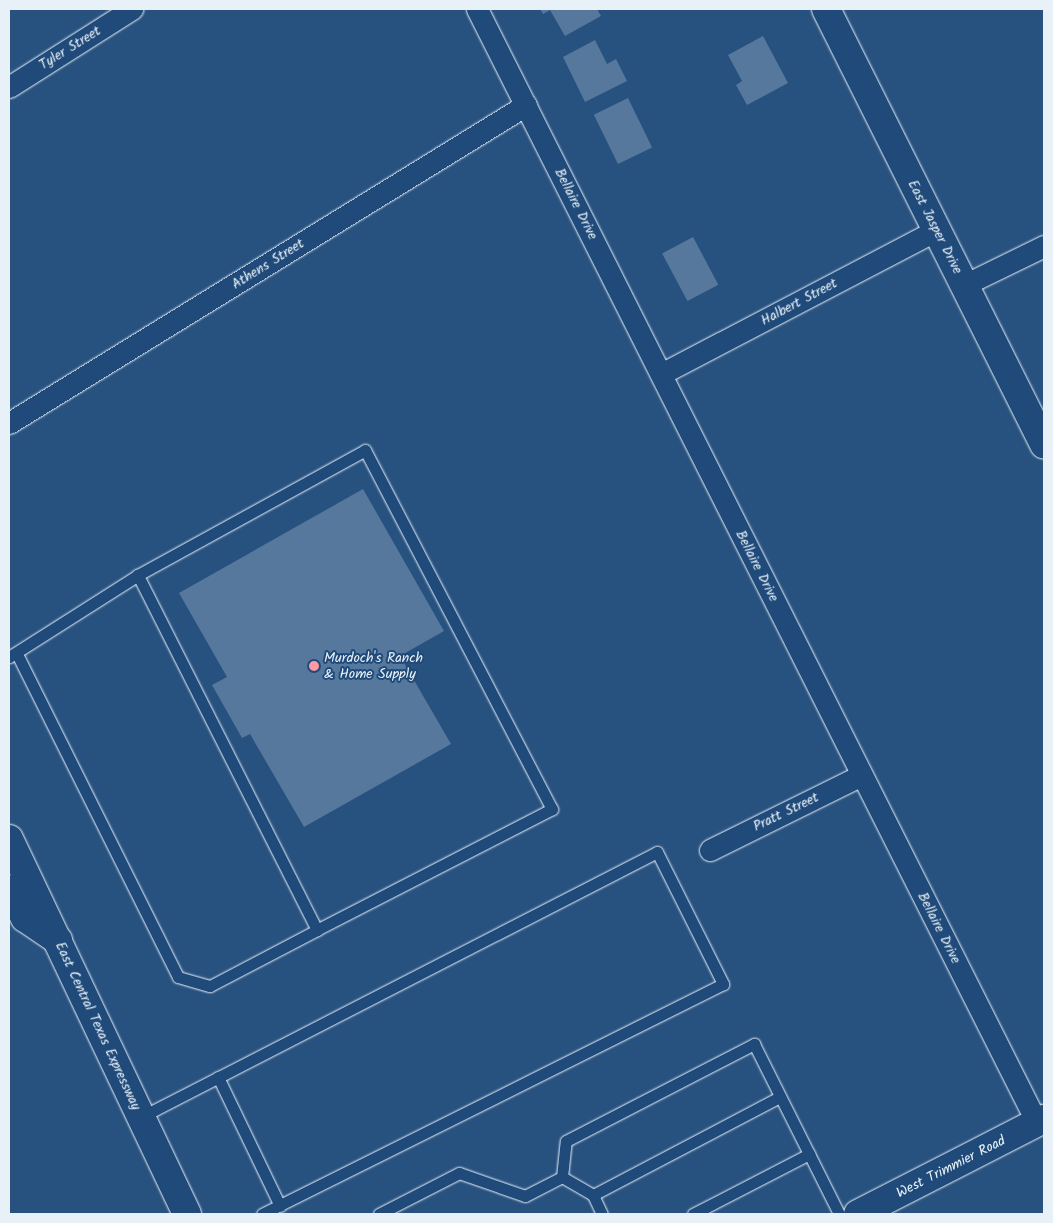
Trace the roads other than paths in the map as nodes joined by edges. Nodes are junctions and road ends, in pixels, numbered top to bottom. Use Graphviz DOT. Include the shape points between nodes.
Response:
graph roads {
  1 [pos="132,9"];
  2 [pos="478,9"];
  3 [pos="826,9"];
  4 [pos="9,87"];
  5 [pos="526,105"];
  6 [pos="936,230"];
  7 [pos="1044,246"];
  8 [pos="964,285"];
  9 [pos="661,374"];
  10 [pos="9,423"];
  11 [pos="1044,445"];
  12 [pos="138,574"];
  13 [pos="13,655"];
  14 [pos="862,775"];
  15 [pos="9,839"];
  16 [pos="710,850"];
  17 [pos="9,889"];
  18 [pos="318,930"];
  19 [pos="58,940"];
  20 [pos="218,1077"];
  21 [pos="780,1097"];
  22 [pos="141,1117"];
  23 [pos="1042,1126"];
  24 [pos="809,1154"];
  25 [pos="562,1177"];
  26 [pos="593,1195"];
  27 [pos="280,1206"];
  28 [pos="188,1214"];
  29 [pos="262,1214"];
  30 [pos="379,1214"];
  31 [pos="602,1214"];
  32 [pos="693,1214"];
  33 [pos="839,1214"];
  34 [pos="858,1214"];
  1 -- 4 [label="street, Tyler Street"];
  2 -- 5 [label="street, Bellaire Drive"];
  3 -- 6 [label="main road, East Jasper Drive"];
  5 -- 9 [label="street, Bellaire Drive"];
  5 -- 10 [label="street, Athens Street"];
  6 -- 8 [label="main road, East Jasper Drive"];
  6 -- 9 [label="street, Halbert Street"];
  7 -- 8 [label="street"];
  8 -- 11 [label="main road, East Jasper Drive"];
  9 -- 14 [label="street, Bellaire Drive"];
  12 -- 13 [label="lane"];
  12 -- 18 [label="lane"];
  12 -- 18 [label="lane" via="366,450 552,809"];
  13 -- 18 [label="lane" via="178,977 210,986"];
  14 -- 16 [label="street, Pratt Street"];
  14 -- 23 [label="street, Bellaire Drive"];
  15 -- 19 [label="main road, East Central Texas Expressway"];
  17 -- 19 [label="main road" via="25,918"];
  19 -- 22 [label="main road, East Central Texas Expressway"];
  20 -- 22 [label="lane"];
  20 -- 27 [label="lane"];
  20 -- 27 [label="lane" via="657,852 723,984"];
  21 -- 24 [label="lane"];
  21 -- 25 [label="lane" via="754,1044 566,1141"];
  21 -- 26 [label="lane"];
  22 -- 28 [label="main road, East Central Texas Expressway"];
  23 -- 34 [label="main road, West Trimmier Road"];
  24 -- 32 [label="lane"];
  24 -- 33 [label="lane"];
  25 -- 26 [label="lane"];
  25 -- 30 [label="lane" via="525,1196 459,1173"];
  26 -- 31 [label="lane"];
  27 -- 29 [label="lane"];
}
